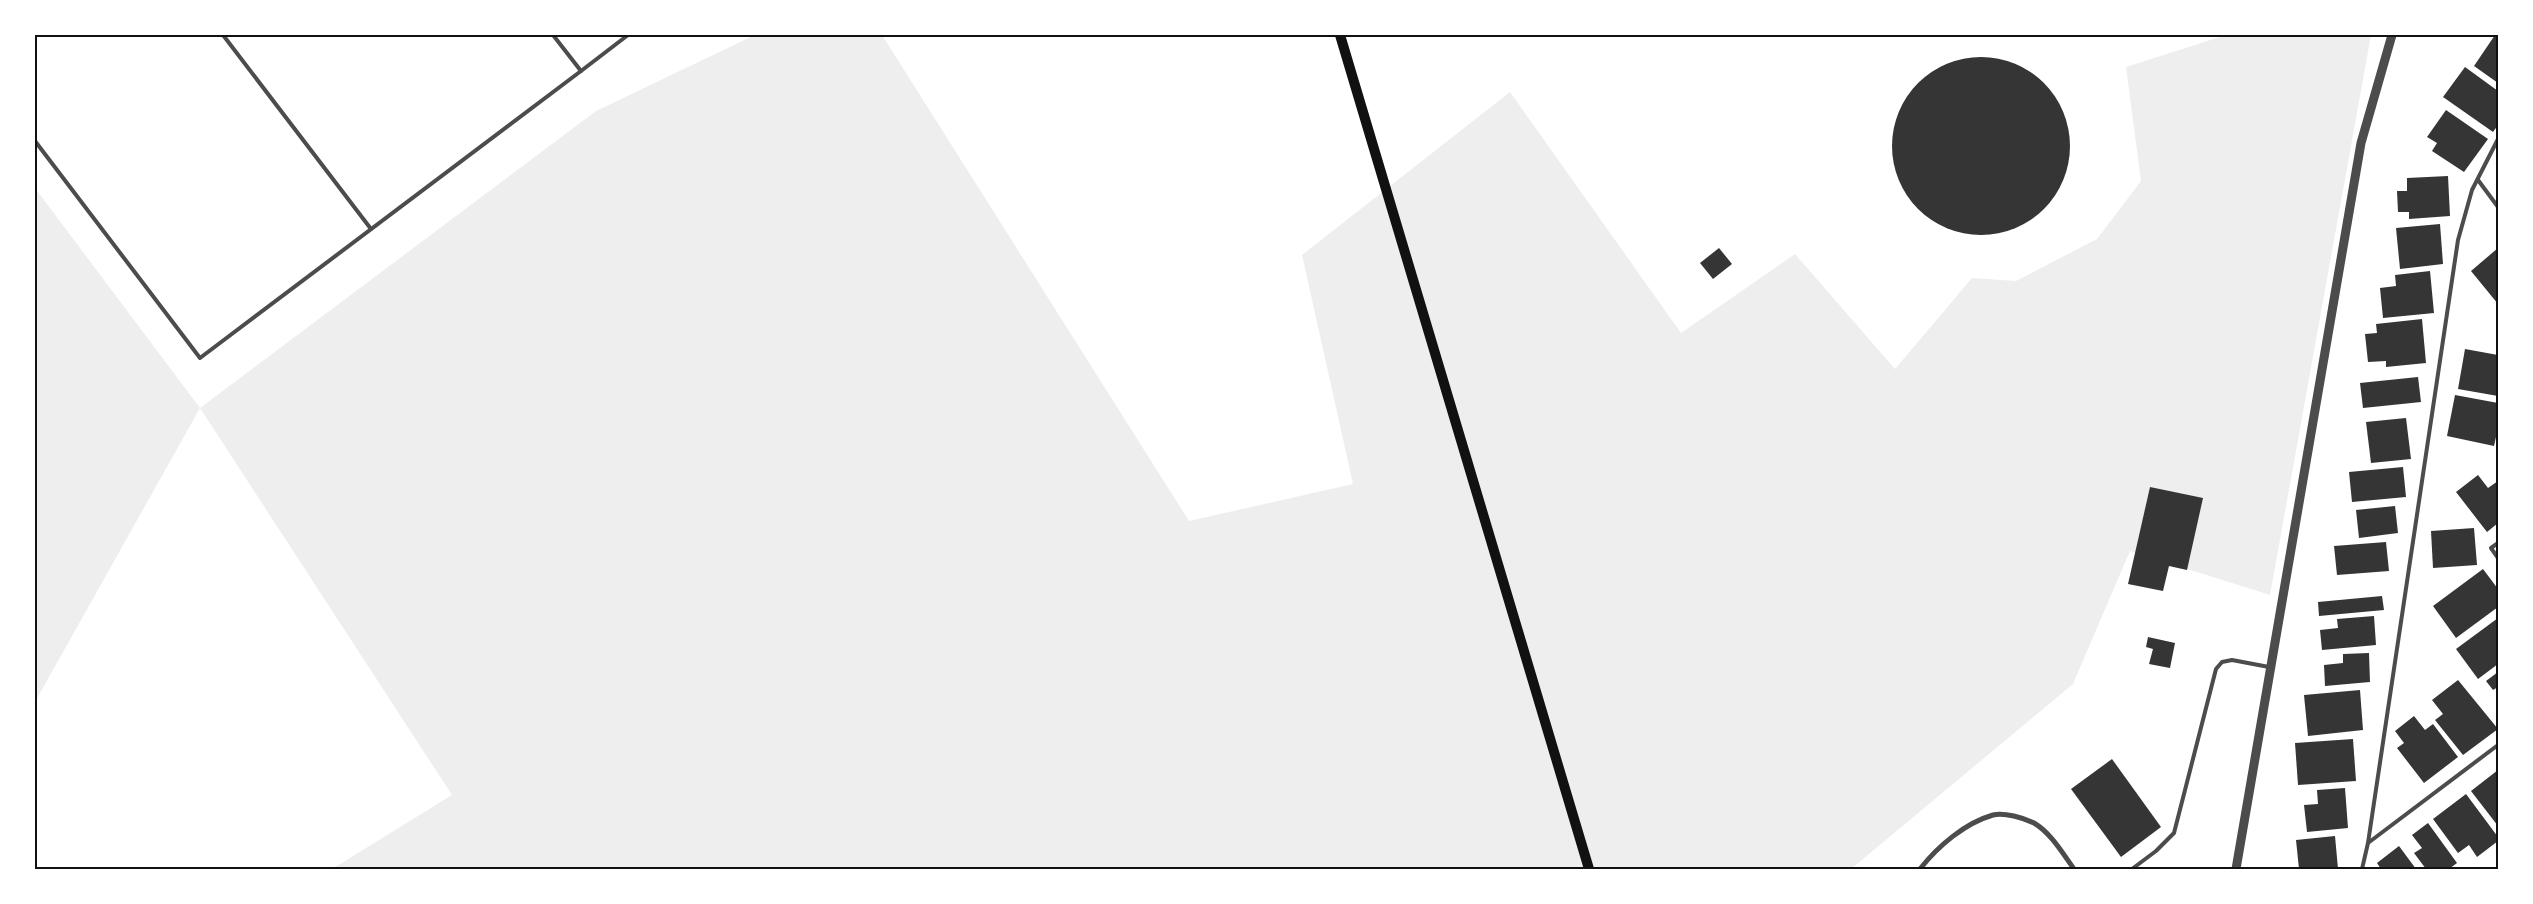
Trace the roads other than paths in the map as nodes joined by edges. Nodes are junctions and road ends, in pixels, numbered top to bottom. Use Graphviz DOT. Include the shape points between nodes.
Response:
graph roads {
  1 [pos="223,35"];
  2 [pos="553,35"];
  3 [pos="628,35"];
  4 [pos="1340,35"];
  5 [pos="2392,35"];
  6 [pos="581,71"];
  7 [pos="2498,139"];
  8 [pos="35,141"];
  9 [pos="2478,180"];
  10 [pos="2498,207"];
  11 [pos="371,229"];
  12 [pos="2498,543"];
  13 [pos="2498,558"];
  14 [pos="2272,668"];
  15 [pos="2498,745"];
  16 [pos="2368,843"];
  17 [pos="1589,869"];
  18 [pos="1920,869"];
  19 [pos="2074,869"];
  20 [pos="2132,869"];
  21 [pos="2236,869"];
  22 [pos="2362,869"];
  1 -- 11 [label="lane"];
  2 -- 6 [label="lane"];
  3 -- 6 [label="lane"];
  4 -- 17 [label="main road"];
  5 -- 14 [label="street" via="2361,143"];
  6 -- 11 [label="lane"];
  7 -- 9 [label="lane"];
  8 -- 11 [label="lane" via="200,358"];
  9 -- 10 [label="lane"];
  9 -- 16 [label="lane" via="2472,190 2458,240"];
  12 -- 13 [label="lane" via="2491,548"];
  14 -- 20 [label="lane" via="2232,660 2222,662 2216,669 2174,833"];
  14 -- 21 [label="street"];
  15 -- 16 [label="lane"];
  16 -- 22 [label="lane"];
  18 -- 19 [label="street" via="1945,842 1994,814 2010,815 2034,823 2048,835"];
}
